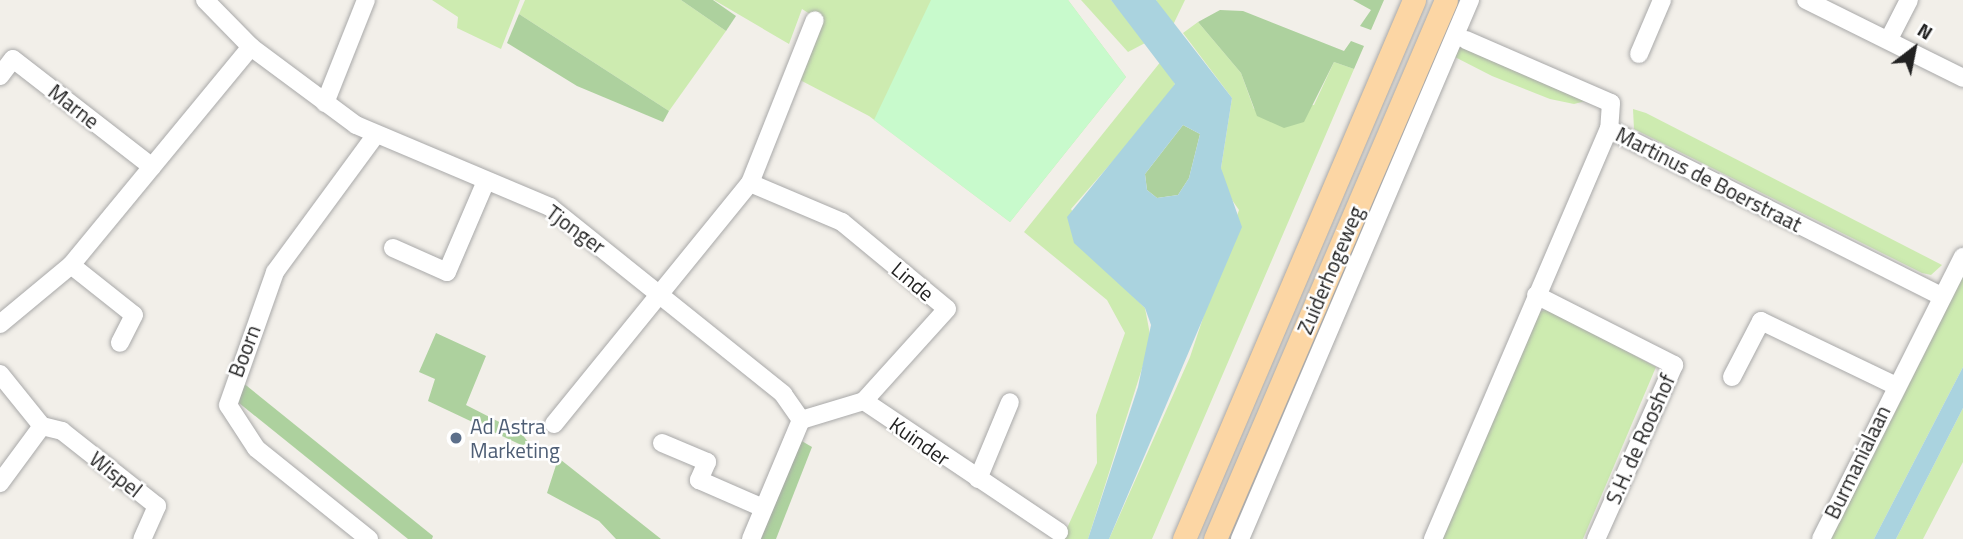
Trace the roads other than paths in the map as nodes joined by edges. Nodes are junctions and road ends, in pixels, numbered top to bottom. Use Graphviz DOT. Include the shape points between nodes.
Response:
graph roads {
  1 [pos="205,0"];
  2 [pos="366,0"];
  3 [pos="1414,0"];
  4 [pos="1446,0"];
  5 [pos="1470,0"];
  6 [pos="1662,0"];
  7 [pos="1806,0"];
  8 [pos="1909,0"];
  9 [pos="815,20"];
  10 [pos="1889,39"];
  11 [pos="1466,40"];
  12 [pos="251,47"];
  13 [pos="1639,54"];
  14 [pos="0,76"];
  15 [pos="1963,78"];
  16 [pos="325,103"];
  17 [pos="1609,129"];
  18 [pos="375,136"];
  19 [pos="152,167"];
  20 [pos="486,181"];
  21 [pos="750,183"];
  22 [pos="393,248"];
  23 [pos="1963,257"];
  24 [pos="71,265"];
  25 [pos="658,291"];
  26 [pos="1536,295"];
  27 [pos="1939,295"];
  28 [pos="0,324"];
  29 [pos="120,343"];
  30 [pos="0,374"];
  31 [pos="1732,377"];
  32 [pos="1894,385"];
  33 [pos="864,401"];
  34 [pos="1010,402"];
  35 [pos="801,420"];
  36 [pos="554,424"];
  37 [pos="42,426"];
  38 [pos="662,443"];
  39 [pos="978,479"];
  40 [pos="0,483"];
  41 [pos="763,508"];
  42 [pos="1059,532"];
  43 [pos="142,539"];
  44 [pos="369,539"];
  45 [pos="751,539"];
  46 [pos="1184,539"];
  47 [pos="1215,539"];
  48 [pos="1240,539"];
  49 [pos="1433,539"];
  50 [pos="1596,539"];
  51 [pos="1821,539"];
  1 -- 12 [label="street, Tjonger"];
  2 -- 16 [label="street"];
  3 -- 46 [label="main road, Zuiderhogeweg"];
  4 -- 47 [label="main road, Zuiderhogeweg"];
  5 -- 48 [label="street, Zuiderhogeweg"];
  6 -- 13 [label="street"];
  7 -- 10 [label="street"];
  8 -- 10 [label="street"];
  9 -- 21 [label="street"];
  10 -- 15 [label="street"];
  11 -- 17 [label="street, Martinus de Boerstraat" via="1611,103"];
  12 -- 16 [label="street, Tjonger"];
  12 -- 19 [label="street"];
  14 -- 19 [label="street, Marne" via="13,59"];
  16 -- 18 [label="street, Tjonger"];
  17 -- 26 [label="street"];
  17 -- 27 [label="street, Martinus de Boerstraat"];
  18 -- 20 [label="street, Tjonger"];
  18 -- 44 [label="street, Boorn" via="370,152 275,272 228,405 250,443"];
  19 -- 24 [label="street"];
  20 -- 22 [label="street" via="447,271"];
  20 -- 25 [label="street, Tjonger" via="550,207"];
  21 -- 25 [label="street"];
  21 -- 33 [label="street, Linde" via="842,222 947,309"];
  23 -- 27 [label="street, Burmanialaan"];
  24 -- 28 [label="street"];
  24 -- 29 [label="street" via="134,315"];
  25 -- 35 [label="street, Tjonger" via="783,394"];
  25 -- 36 [label="street"];
  26 -- 49 [label="street"];
  26 -- 50 [label="street, S.H. de Rooshof" via="1674,365"];
  27 -- 32 [label="street, Burmanialaan"];
  30 -- 37 [label="street"];
  31 -- 32 [label="street, Burmanialaan" via="1761,321"];
  32 -- 51 [label="street, Burmanialaan"];
  33 -- 35 [label="street"];
  33 -- 39 [label="street, Kuinder"];
  34 -- 39 [label="street"];
  35 -- 41 [label="street"];
  37 -- 40 [label="street"];
  37 -- 43 [label="street, Wispel" via="62,431 157,506"];
  38 -- 41 [label="street" via="707,462 699,480"];
  39 -- 42 [label="street, Kuinder"];
  41 -- 45 [label="street"];
}
